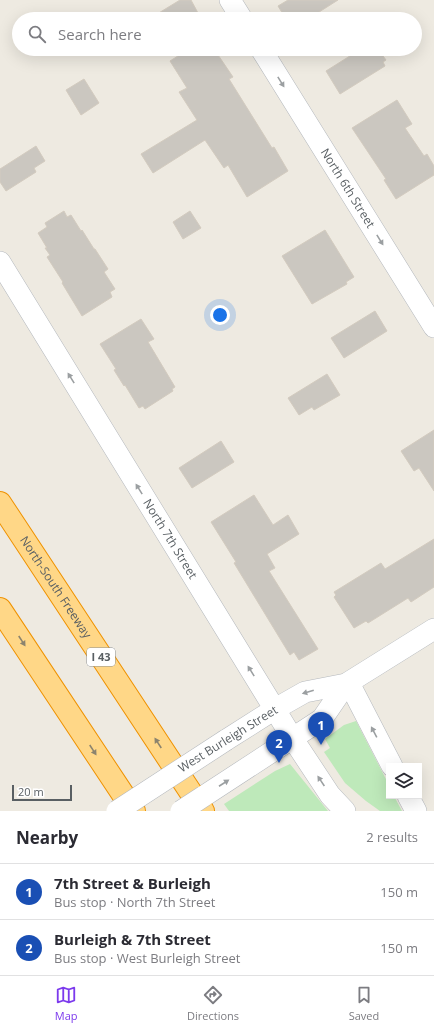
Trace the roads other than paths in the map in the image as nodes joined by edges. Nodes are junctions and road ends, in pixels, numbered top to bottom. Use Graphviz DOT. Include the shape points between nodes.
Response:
graph roads {
  1 [pos="230,0"];
  2 [pos="238,12"];
  3 [pos="265,56"];
  4 [pos="0,262"];
  5 [pos="434,327"];
  6 [pos="0,503"];
  7 [pos="0,609"];
  8 [pos="434,629"];
  9 [pos="347,683"];
  10 [pos="275,709"];
  11 [pos="293,739"];
  12 [pos="390,763"];
  13 [pos="410,799"];
  14 [pos="119,801"];
  15 [pos="129,811"];
  16 [pos="134,811"];
  17 [pos="181,811"];
  18 [pos="203,811"];
  19 [pos="345,811"];
  20 [pos="416,811"];
  1 -- 2 [label="street"];
  3 -- 5 [label="street, North 6th Street, one-way"];
  10 -- 4 [label="street, North 7th Street, one-way"];
  18 -- 6 [label="highway, North-South Freeway / I 43, one-way"];
  7 -- 14 [label="highway, one-way"];
  8 -- 9 [label="street, West Burleigh Street"];
  9 -- 10 [label="street, West Burleigh Street, one-way" via="305,692"];
  9 -- 11 [label="street, West Burleigh Street" via="322,719"];
  12 -- 9 [label="street, one-way"];
  10 -- 11 [label="street, North 7th Street"];
  10 -- 14 [label="street, West Burleigh Street, bridge"];
  17 -- 11 [label="street, West Burleigh Street, one-way, bridge"];
  19 -- 11 [label="street, North 7th Street, one-way" via="330,795"];
  13 -- 20 [label="street"];
  14 -- 15 [label="highway"];
  14 -- 16 [label="highway"];
}
